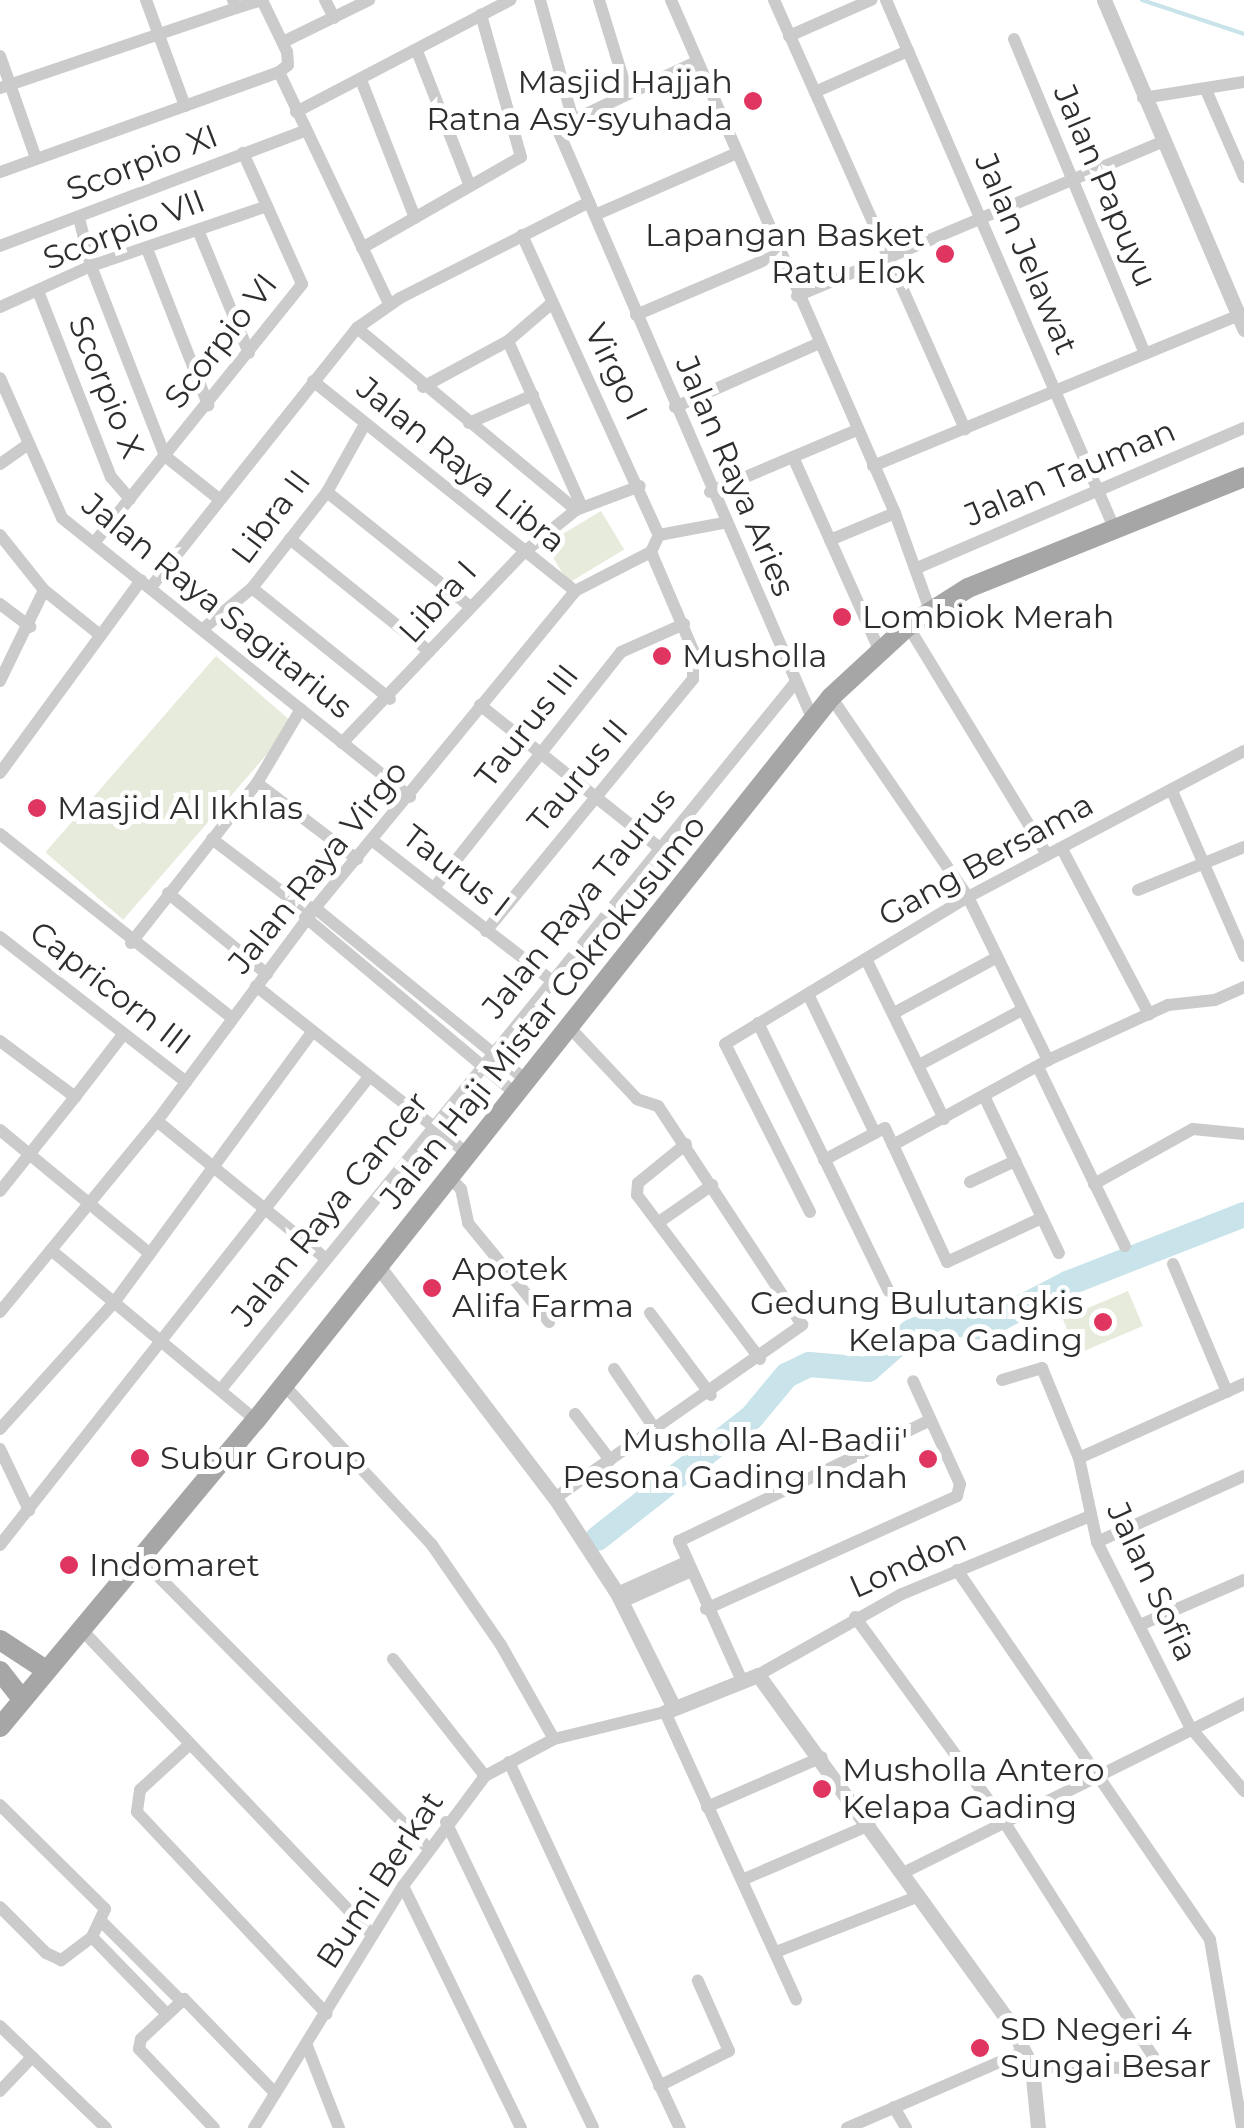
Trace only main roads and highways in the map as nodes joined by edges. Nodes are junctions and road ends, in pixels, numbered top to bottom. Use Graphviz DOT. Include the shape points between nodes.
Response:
graph roads {
  1 [pos="1243,482"];
  2 [pos="0,1640"];
  3 [pos="46,1670"];
  4 [pos="0,1671"];
  5 [pos="22,1699"];
  6 [pos="0,1728"];
  1 -- 3 [label="main road, Jalan Haji Mistar Cokrokusumo" via="968,588 879,649 831,697 256,1420"];
  2 -- 3 [label="main road"];
  3 -- 5 [label="main road, Jalan Haji Mistar Cokrokusumo"];
  4 -- 5 [label="main road"];
  5 -- 6 [label="main road, Jalan Haji Mistar Cokrokusumo"];
}
